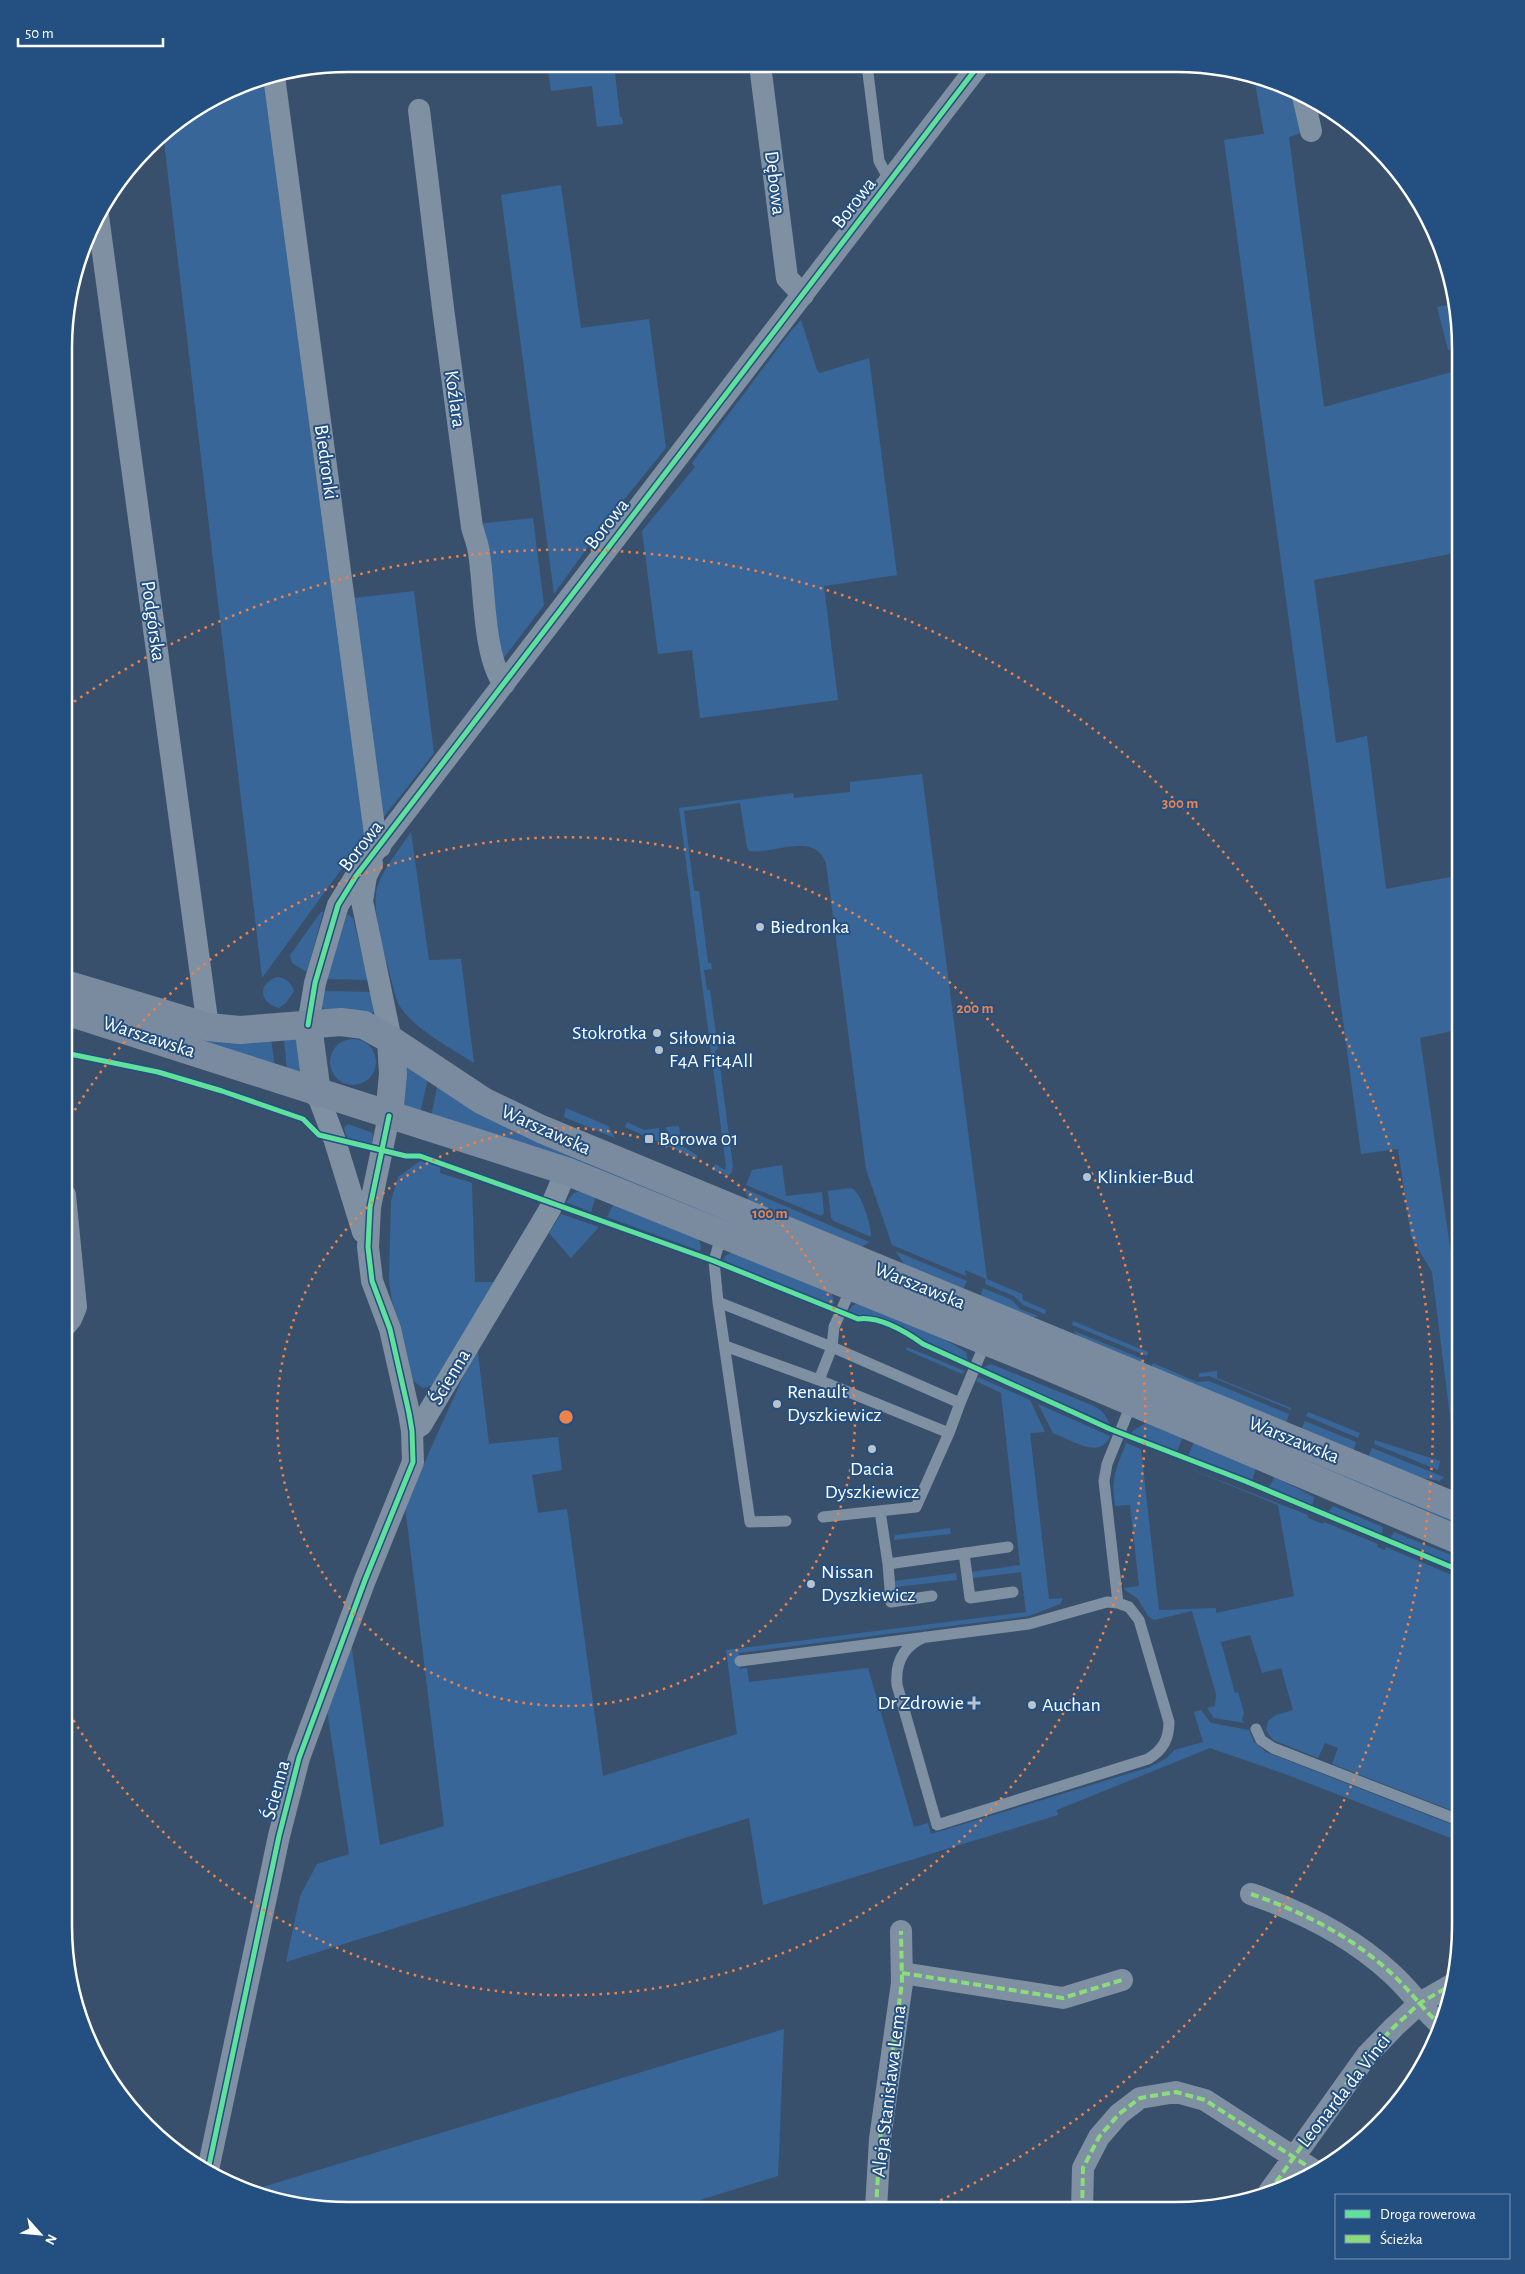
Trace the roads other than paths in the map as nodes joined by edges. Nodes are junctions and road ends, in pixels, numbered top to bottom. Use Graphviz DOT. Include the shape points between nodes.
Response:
graph roads {
  1 [pos="761,72"];
  2 [pos="868,72"];
  3 [pos="970,72"];
  4 [pos="275,83"];
  5 [pos="1306,104"];
  6 [pos="419,110"];
  7 [pos="1311,131"];
  8 [pos="890,182"];
  9 [pos="100,229"];
  10 [pos="803,295"];
  11 [pos="504,684"];
  12 [pos="380,847"];
  13 [pos="72,986"];
  14 [pos="72,1013"];
  15 [pos="308,1025"];
  16 [pos="208,1027"];
  17 [pos="391,1040"];
  18 [pos="317,1093"];
  19 [pos="389,1116"];
  20 [pos="566,1171"];
  21 [pos="722,1234"];
  22 [pos="368,1247"];
  23 [pos="72,1266"];
  24 [pos="852,1286"];
  25 [pos="718,1302"];
  26 [pos="72,1319"];
  27 [pos="986,1341"];
  28 [pos="725,1346"];
  29 [pos="832,1347"];
  30 [pos="819,1380"];
  31 [pos="960,1402"];
  32 [pos="1132,1402"];
  33 [pos="412,1431"];
  34 [pos="949,1433"];
  35 [pos="1452,1505"];
  36 [pos="880,1511"];
  37 [pos="823,1517"];
  38 [pos="786,1521"];
  39 [pos="1452,1537"];
  40 [pos="1008,1547"];
  41 [pos="964,1553"];
  42 [pos="888,1564"];
  43 [pos="1013,1592"];
  44 [pos="932,1596"];
  45 [pos="1118,1603"];
  46 [pos="925,1637"];
  47 [pos="740,1661"];
  48 [pos="1256,1729"];
  49 [pos="1452,1818"];
  50 [pos="1251,1894"];
  51 [pos="901,1931"];
  52 [pos="902,1973"];
  53 [pos="1122,1980"];
  54 [pos="1445,1989"];
  55 [pos="1420,2003"];
  56 [pos="1436,2019"];
  57 [pos="1293,2157"];
  58 [pos="209,2164"];
  59 [pos="1309,2168"];
  60 [pos="1275,2183"];
  61 [pos="876,2202"];
  62 [pos="1082,2202"];
  1 -- 10 [label="street, Dębowa" via="787,278"];
  2 -- 8 [label="lane" via="879,161"];
  3 -- 8 [label="street, Borowa"];
  4 -- 12 [label="street, Biedronki" via="375,834"];
  5 -- 7 [label="street"];
  6 -- 11 [label="street, Koźlara" via="472,527 479,551 492,656"];
  8 -- 10 [label="street, Borowa"];
  9 -- 16 [label="street, Podgórska"];
  10 -- 11 [label="street, Borowa"];
  11 -- 12 [label="street, Borowa"];
  12 -- 15 [label="street, Borowa" via="338,905 315,983"];
  12 -- 17 [label="street, Borowa" via="366,876 362,901"];
  13 -- 16 [label="main road, Warszawska"];
  14 -- 18 [label="main road, Warszawska"];
  15 -- 16 [label="main road, Warszawska" via="240,1030"];
  15 -- 17 [label="main road, Warszawska" via="364,1025"];
  15 -- 18 [label="main road"];
  17 -- 19 [label="main road" via="393,1074"];
  17 -- 35 [label="main road, Warszawska" via="483,1101 541,1129"];
  18 -- 19 [label="main road, Warszawska"];
  18 -- 22 [label="street"];
  19 -- 20 [label="main road, Warszawska"];
  19 -- 22 [label="street" via="370,1207"];
  20 -- 21 [label="main road, Warszawska"];
  20 -- 33 [label="street, Ścienna" via="550,1209 422,1425"];
  21 -- 24 [label="main road, Warszawska"];
  21 -- 25 [label="lane" via="714,1261"];
  22 -- 33 [label="street" via="372,1281 390,1329"];
  23 -- 26 [label="street" via="76,1307"];
  24 -- 27 [label="main road, Warszawska"];
  24 -- 29 [label="lane" via="834,1327"];
  25 -- 28 [label="lane"];
  25 -- 29 [label="lane"];
  27 -- 31 [label="lane"];
  27 -- 32 [label="main road, Warszawska"];
  28 -- 30 [label="lane"];
  28 -- 38 [label="lane" via="750,1522"];
  29 -- 30 [label="lane"];
  29 -- 31 [label="lane"];
  30 -- 34 [label="lane"];
  31 -- 34 [label="lane"];
  32 -- 39 [label="main road, Warszawska"];
  32 -- 45 [label="lane" via="1104,1481"];
  33 -- 58 [label="street, Ścienna" via="412,1462 299,1758 275,1855"];
  34 -- 36 [label="lane" via="916,1507"];
  36 -- 37 [label="lane"];
  36 -- 42 [label="lane"];
  40 -- 41 [label="lane"];
  41 -- 42 [label="lane"];
  41 -- 43 [label="lane" via="970,1598"];
  42 -- 44 [label="lane" via="891,1602"];
  45 -- 46 [label="lane" via="1095,1604 1029,1624"];
  45 -- 46 [label="lane" via="1129,1607 1139,1620 1169,1722 1163,1747 1148,1758 937,1825 896,1685 897,1667 902,1656"];
  46 -- 47 [label="lane"];
  48 -- 49 [label="lane" via="1261,1740 1273,1748"];
  50 -- 55 [label="street" via="1289,1907 1363,1948"];
  51 -- 52 [label="street, Aleja Stanisława Lema"];
  52 -- 53 [label="street" via="1063,1998"];
  52 -- 61 [label="street, Aleja Stanisława Lema" via="880,2139"];
  54 -- 55 [label="street, Leonarda da Vinci"];
  55 -- 56 [label="street"];
  55 -- 57 [label="street, Leonarda da Vinci" via="1367,2055"];
  57 -- 59 [label="street"];
  57 -- 60 [label="street, Leonarda da Vinci"];
  57 -- 62 [label="street" via="1205,2100 1176,2092 1140,2098 1119,2114 1099,2137 1083,2168"];
}
